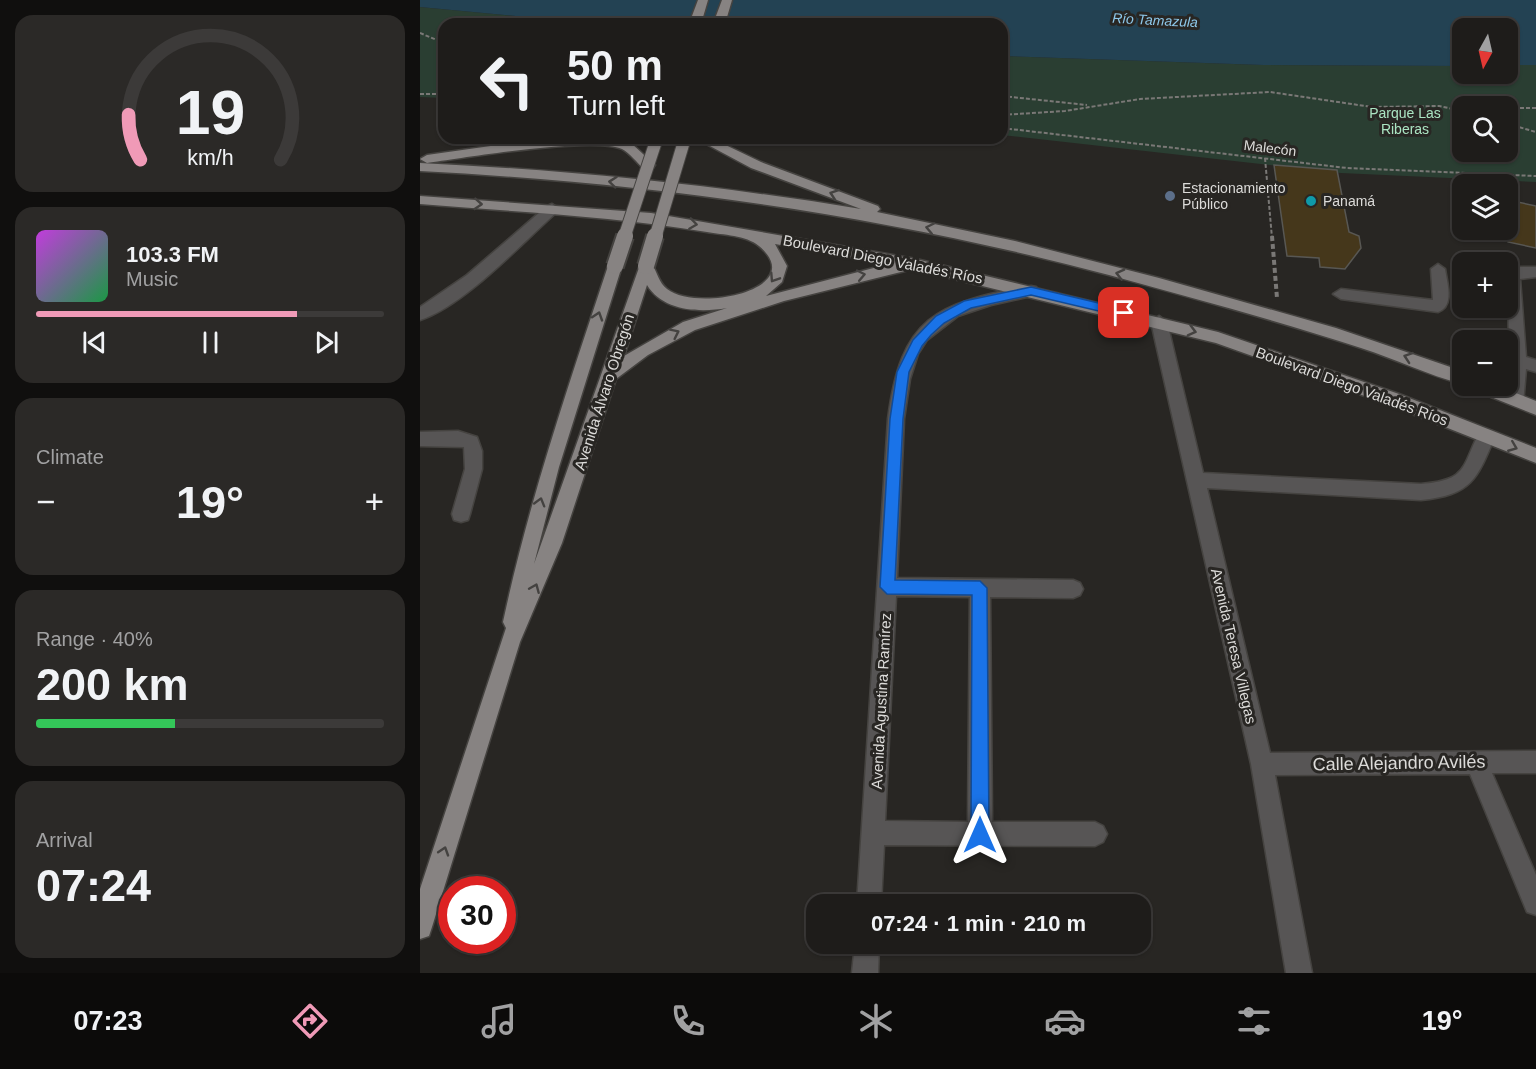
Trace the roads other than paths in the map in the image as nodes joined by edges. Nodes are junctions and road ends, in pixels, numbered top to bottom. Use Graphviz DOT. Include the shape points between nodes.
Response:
graph roads {
  1 [pos="703,0"];
  2 [pos="727,0"];
  3 [pos="697,18"];
  4 [pos="721,18"];
  5 [pos="563,144"];
  6 [pos="612,144"];
  7 [pos="655,144"];
  8 [pos="683,144"];
  9 [pos="714,144"];
  10 [pos="420,160"];
  11 [pos="648,165"];
  12 [pos="420,167"];
  13 [pos="421,203"];
  14 [pos="552,209"];
  15 [pos="908,223"];
  16 [pos="752,233"];
  17 [pos="916,264"];
  18 [pos="646,266"];
  19 [pos="1438,269"];
  20 [pos="1536,272"];
  21 [pos="1031,291"];
  22 [pos="1341,294"];
  23 [pos="420,314"];
  24 [pos="1159,322"];
  25 [pos="1516,330"];
  26 [pos="1518,361"];
  27 [pos="1536,366"];
  28 [pos="1452,374"];
  29 [pos="609,376"];
  30 [pos="1509,396"];
  31 [pos="1517,396"];
  32 [pos="1517,399"];
  33 [pos="1536,408"];
  34 [pos="1486,436"];
  35 [pos="420,439"];
  36 [pos="1536,456"];
  37 [pos="1196,480"];
  38 [pos="461,514"];
  39 [pos="887,587"];
  40 [pos="980,588"];
  41 [pos="1073,589"];
  42 [pos="510,642"];
  43 [pos="1476,762"];
  44 [pos="1536,762"];
  45 [pos="1262,764"];
  46 [pos="873,833"];
  47 [pos="1095,834"];
  48 [pos="980,835"];
  49 [pos="870,894"];
  50 [pos="1536,903"];
  51 [pos="420,927"];
  52 [pos="866,954"];
  53 [pos="865,973"];
  54 [pos="1299,973"];
  1 -- 3 [label="main road"];
  2 -- 4 [label="main road"];
  5 -- 10 [label="main road"];
  6 -- 11 [label="main road" via="626,146"];
  7 -- 11 [label="main road, Avenida Álvaro Obregón, bridge"];
  8 -- 18 [label="main road, Avenida Álvaro Obregón, bridge"];
  15 -- 9 [label="main road, one-way" via="766,169"];
  42 -- 11 [label="main road, Avenida Álvaro Obregón, one-way, bridge" via="529,543 575,385"];
  15 -- 12 [label="main road, one-way" via="695,190"];
  13 -- 14 [label="main road, Boulevard Diego Valadés Ríos, one-way"];
  14 -- 16 [label="main road, Boulevard Diego Valadés Ríos, one-way"];
  14 -- 23 [label="street" via="440,304"];
  28 -- 15 [label="main road, one-way" via="1278,317 1068,260"];
  16 -- 17 [label="main road, Boulevard Diego Valadés Ríos"];
  16 -- 18 [label="main road, one-way" via="771,248 780,264 779,272 768,286 736,302 680,302 660,292"];
  17 -- 21 [label="main road, Boulevard Diego Valadés Ríos"];
  29 -- 17 [label="main road, one-way" via="651,346 689,326 802,290"];
  18 -- 29 [label="main road, Avenida Álvaro Obregón"];
  19 -- 22 [label="street" via="1442,302 1438,306"];
  20 -- 25 [label="street" via="1518,272 1512,278"];
  21 -- 24 [label="main road, Boulevard Diego Valadés Ríos"];
  21 -- 39 [label="street, Avenida Agustina Ramírez" via="968,304 954,311 926,332 908,358 897,419"];
  24 -- 34 [label="main road, Boulevard Diego Valadés Ríos, one-way" via="1311,369"];
  24 -- 37 [label="street, Avenida Teresa Villegas"];
  26 -- 27 [label="street"];
  42 -- 29 [label="main road, Avenida Álvaro Obregón, one-way" via="553,543"];
  30 -- 32 [label="main road"];
  31 -- 32 [label="street"];
  32 -- 33 [label="main road"];
  34 -- 36 [label="main road, Boulevard Diego Valadés Ríos, one-way"];
  34 -- 37 [label="street" via="1463,484 1447,490 1421,492"];
  35 -- 38 [label="street" via="458,438 471,442 476,452"];
  37 -- 45 [label="street, Avenida Teresa Villegas"];
  39 -- 40 [label="street"];
  39 -- 46 [label="street, Avenida Agustina Ramírez"];
  40 -- 41 [label="street"];
  40 -- 48 [label="street"];
  51 -- 42 [label="main road, Avenida Álvaro Obregón, one-way"];
  43 -- 44 [label="street, Calle Alejandro Avilés"];
  43 -- 45 [label="street, Calle Alejandro Avilés"];
  43 -- 50 [label="street"];
  45 -- 54 [label="street, Avenida Teresa Villegas"];
  46 -- 48 [label="street"];
  46 -- 49 [label="street, Avenida Agustina Ramírez"];
  47 -- 48 [label="street"];
  52 -- 53 [label="street"];
}
